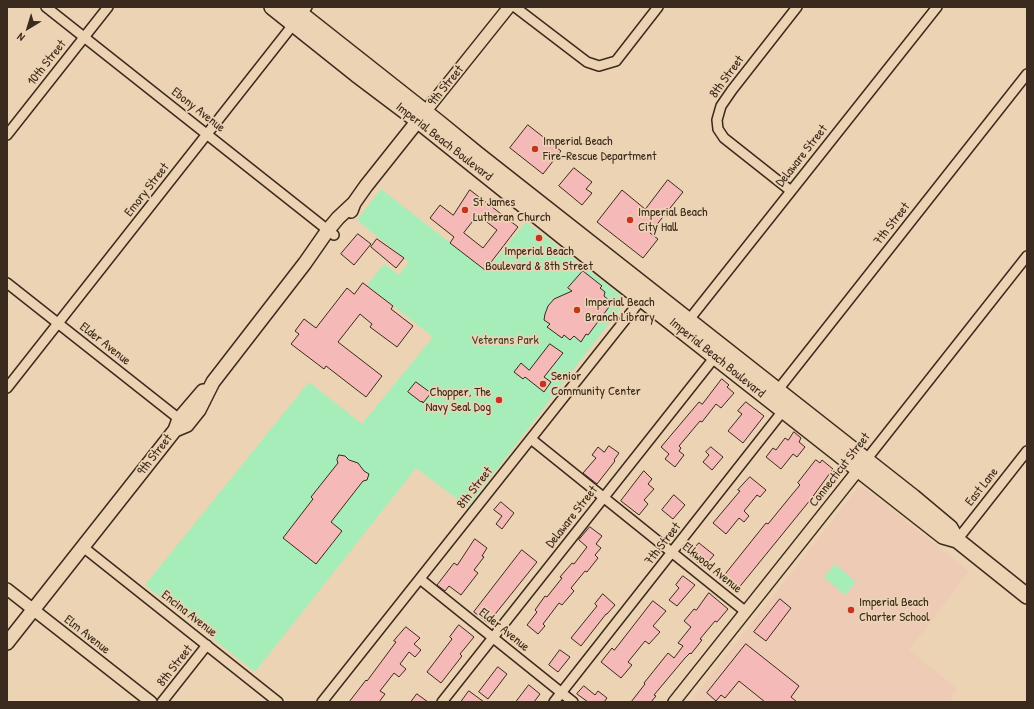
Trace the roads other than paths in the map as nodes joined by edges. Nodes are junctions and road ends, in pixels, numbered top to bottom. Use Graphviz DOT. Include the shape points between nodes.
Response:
graph roads {
  1 [pos="46,7"];
  2 [pos="108,7"];
  3 [pos="272,7"];
  4 [pos="509,7"];
  5 [pos="515,7"];
  6 [pos="658,7"];
  7 [pos="797,7"];
  8 [pos="936,7"];
  9 [pos="298,13"];
  10 [pos="84,37"];
  11 [pos="1027,74"];
  12 [pos="421,116"];
  13 [pos="207,134"];
  14 [pos="7,135"];
  15 [pos="791,191"];
  16 [pos="331,232"];
  17 [pos="1027,256"];
  18 [pos="7,283"];
  19 [pos="646,294"];
  20 [pos="688,321"];
  21 [pos="58,323"];
  22 [pos="719,352"];
  23 [pos="7,388"];
  24 [pos="777,391"];
  25 [pos="787,406"];
  26 [pos="180,425"];
  27 [pos="530,439"];
  28 [pos="1027,451"];
  29 [pos="862,465"];
  30 [pos="604,498"];
  31 [pos="957,540"];
  32 [pos="83,547"];
  33 [pos="672,553"];
  34 [pos="420,579"];
  35 [pos="7,589"];
  36 [pos="1027,596"];
  37 [pos="34,610"];
  38 [pos="746,612"];
  39 [pos="493,638"];
  40 [pos="7,643"];
  41 [pos="207,645"];
  42 [pos="562,693"];
  43 [pos="151,702"];
  44 [pos="162,702"];
  45 [pos="278,702"];
  46 [pos="322,702"];
  47 [pos="442,702"];
  48 [pos="554,702"];
  49 [pos="573,702"];
  50 [pos="674,702"];
  1 -- 10 [label="street, Ebony Avenue"];
  2 -- 10 [label="street, 10th Street"];
  3 -- 9 [label="main road, Imperial Beach Boulevard"];
  4 -- 12 [label="street, 9th Street"];
  5 -- 6 [label="street" via="586,62 599,66 616,61"];
  7 -- 15 [label="street, 8th Street" via="732,90 719,110 717,120 718,129 724,138"];
  8 -- 15 [label="street, Delaware Street"];
  9 -- 12 [label="main road, Imperial Beach Boulevard"];
  9 -- 13 [label="street, Emory Street"];
  10 -- 13 [label="street, Ebony Avenue"];
  10 -- 14 [label="street, 10th Street"];
  11 -- 24 [label="street, 7th Street"];
  12 -- 16 [label="main road, 9th Street" via="354,203 349,216"];
  12 -- 19 [label="main road, Imperial Beach Boulevard" via="483,159"];
  13 -- 16 [label="street, Ebony Avenue"];
  13 -- 21 [label="street, Emory Street"];
  15 -- 20 [label="street, Delaware Street"];
  16 -- 26 [label="main road, 9th Street" via="213,382 198,410"];
  17 -- 29 [label="street, Connecticut Street"];
  18 -- 21 [label="street, Elder Avenue"];
  19 -- 20 [label="main road, Imperial Beach Boulevard"];
  19 -- 22 [label="main road, Imperial Beach Boulevard"];
  19 -- 27 [label="street, 8th Street"];
  20 -- 22 [label="main road, Imperial Beach Boulevard"];
  21 -- 23 [label="street, Emory Street"];
  21 -- 26 [label="street, Elder Avenue"];
  22 -- 24 [label="main road, Imperial Beach Boulevard"];
  22 -- 25 [label="main road, Imperial Beach Boulevard"];
  22 -- 30 [label="street, Delaware Street"];
  24 -- 25 [label="main road, Imperial Beach Boulevard"];
  25 -- 29 [label="main road, Imperial Beach Boulevard"];
  25 -- 33 [label="street, 7th Street"];
  26 -- 32 [label="main road, 9th Street"];
  27 -- 30 [label="street, Elkwood Avenue"];
  27 -- 34 [label="street, 8th Street"];
  28 -- 31 [label="street, East Lane"];
  29 -- 31 [label="main road, Imperial Beach Boulevard" via="950,528"];
  29 -- 38 [label="street, Connecticut Street"];
  30 -- 33 [label="street, Elkwood Avenue"];
  30 -- 39 [label="street, Delaware Street"];
  31 -- 36 [label="main road, Imperial Beach Boulevard"];
  32 -- 37 [label="main road, 9th Street"];
  32 -- 41 [label="street, Encina Avenue"];
  33 -- 38 [label="street, Elkwood Avenue"];
  33 -- 42 [label="street, 7th Street"];
  34 -- 39 [label="street, Elder Avenue"];
  34 -- 46 [label="street, 8th Street"];
  35 -- 37 [label="street, Elm Avenue"];
  37 -- 40 [label="main road, 9th Street"];
  37 -- 43 [label="street, Elm Avenue"];
  38 -- 50 [label="street, Connecticut Street"];
  39 -- 42 [label="street, Elder Avenue"];
  39 -- 47 [label="street, Delaware Street"];
  41 -- 44 [label="street, 8th Street"];
  41 -- 45 [label="street, Encina Avenue"];
  42 -- 48 [label="street, 7th Street"];
  42 -- 49 [label="street, Elder Avenue"];
}
